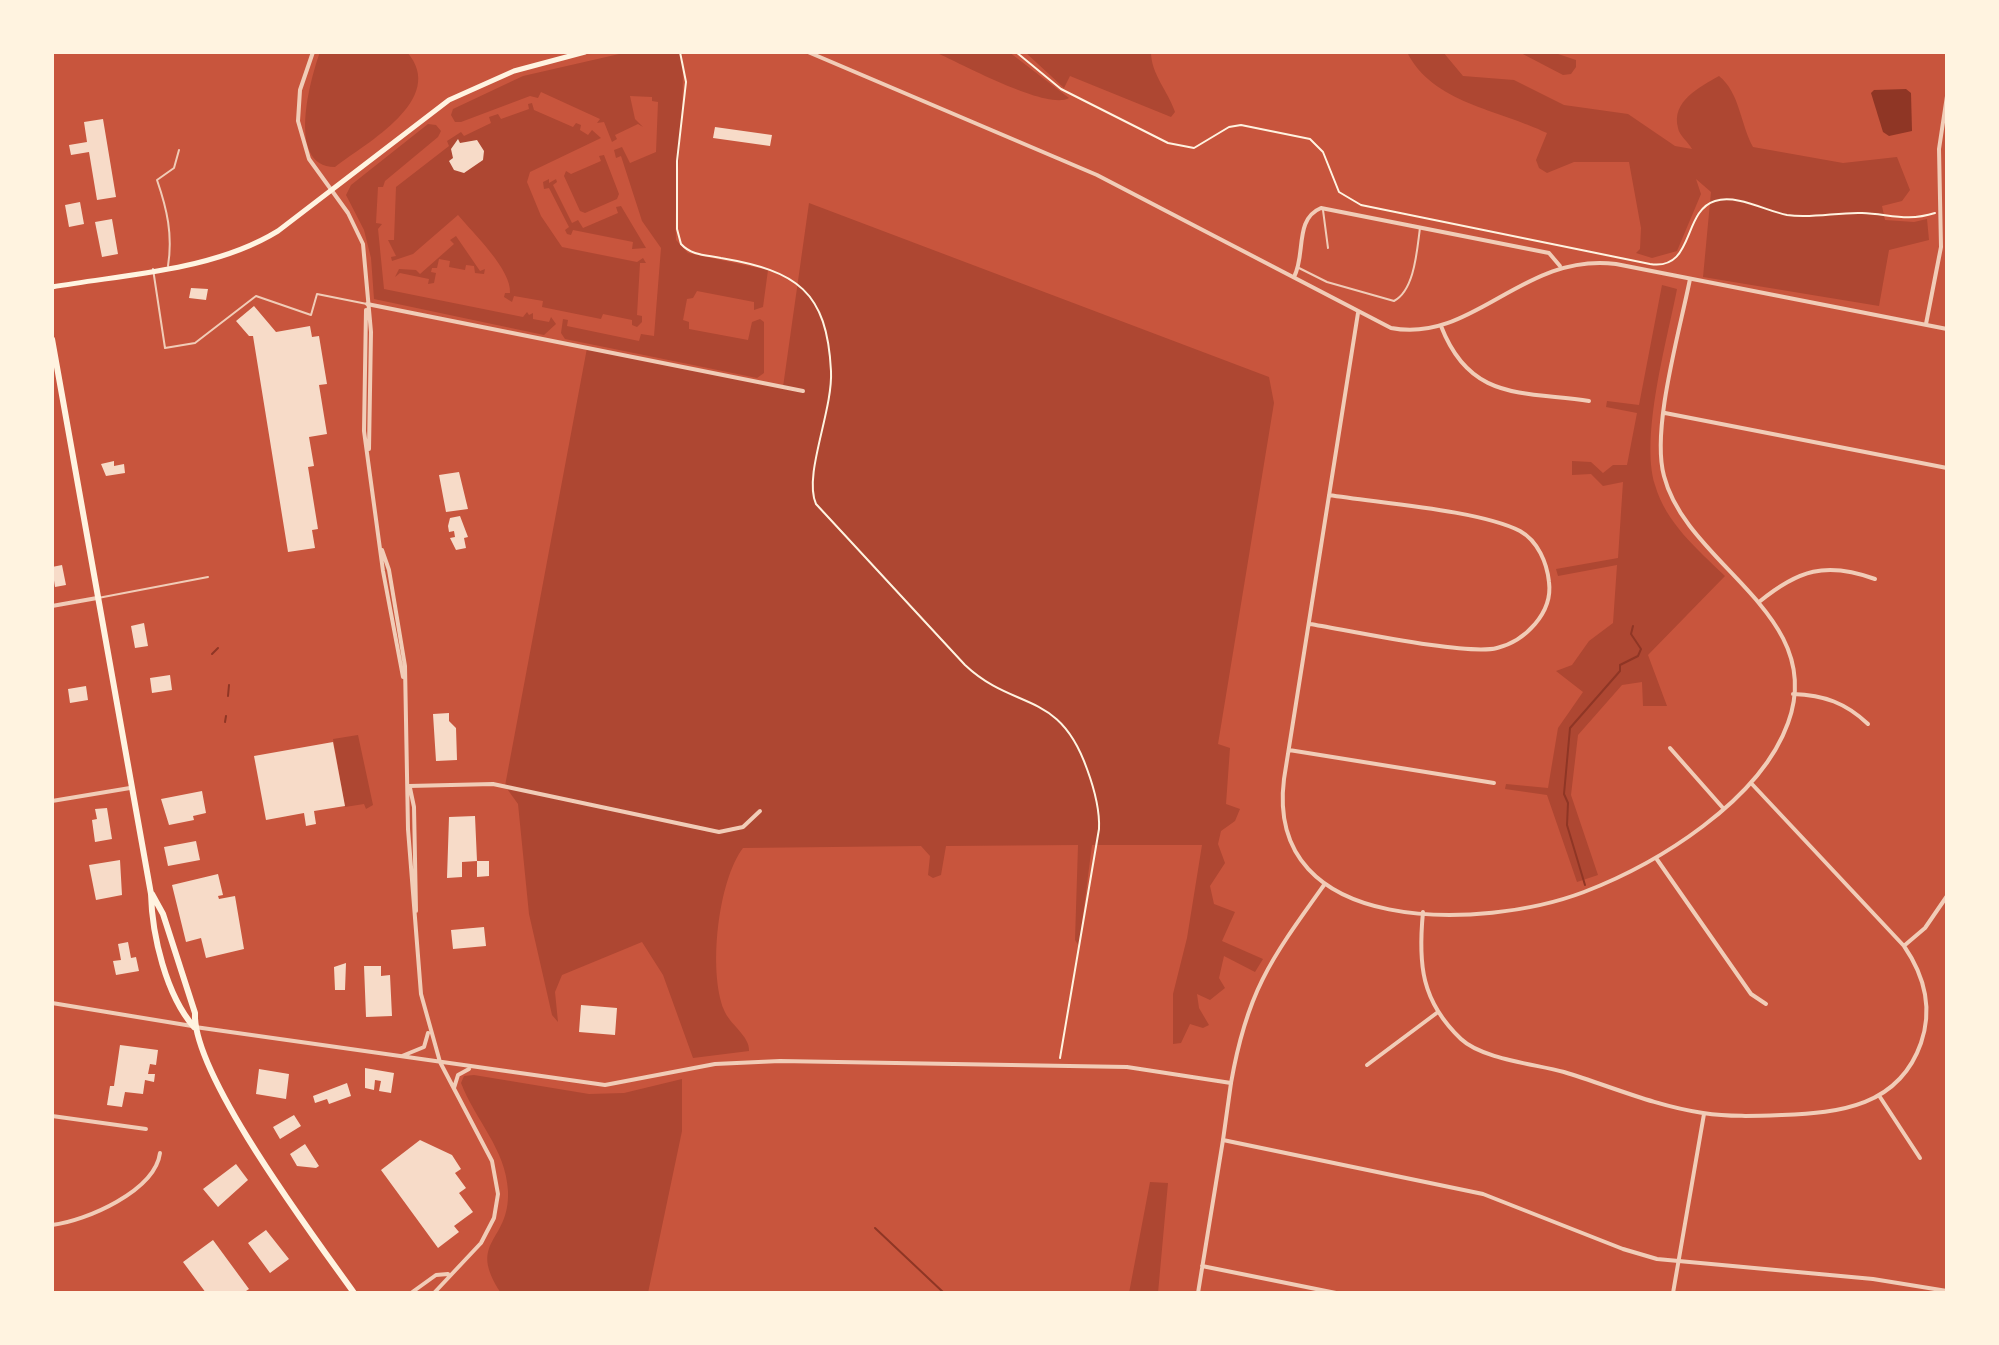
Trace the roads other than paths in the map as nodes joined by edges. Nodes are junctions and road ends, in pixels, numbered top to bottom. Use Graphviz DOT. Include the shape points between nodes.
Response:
graph roads {
  1 [pos="313,52"];
  2 [pos="585,52"];
  3 [pos="808,52"];
  4 [pos="1947,96"];
  5 [pos="179,150"];
  6 [pos="330,189"];
  7 [pos="1323,208"];
  8 [pos="1420,227"];
  9 [pos="1944,247"];
  10 [pos="1328,248"];
  11 [pos="168,266"];
  12 [pos="1560,266"];
  13 [pos="1299,268"];
  14 [pos="153,269"];
  15 [pos="1294,277"];
  16 [pos="1690,279"];
  17 [pos="52,287"];
  18 [pos="367,304"];
  19 [pos="1358,313"];
  20 [pos="1926,324"];
  21 [pos="1441,326"];
  22 [pos="1947,329"];
  23 [pos="52,339"];
  24 [pos="803,391"];
  25 [pos="1589,401"];
  26 [pos="1665,413"];
  27 [pos="1947,468"];
  28 [pos="1329,495"];
  29 [pos="208,577"];
  30 [pos="1875,579"];
  31 [pos="97,598"];
  32 [pos="1759,602"];
  33 [pos="52,606"];
  34 [pos="1309,624"];
  35 [pos="1793,694"];
  36 [pos="1868,724"];
  37 [pos="1670,748"];
  38 [pos="1289,750"];
  39 [pos="1750,782"];
  40 [pos="1494,783"];
  41 [pos="409,786"];
  42 [pos="130,788"];
  43 [pos="52,801"];
  44 [pos="1723,808"];
  45 [pos="760,811"];
  46 [pos="1656,858"];
  47 [pos="1324,885"];
  48 [pos="151,894"];
  49 [pos="1947,896"];
  50 [pos="1423,912"];
  51 [pos="1904,946"];
  52 [pos="52,1003"];
  53 [pos="1766,1004"];
  54 [pos="1438,1012"];
  55 [pos="428,1026"];
  56 [pos="194,1027"];
  57 [pos="398,1056"];
  58 [pos="440,1062"];
  59 [pos="1367,1065"];
  60 [pos="474,1067"];
  61 [pos="1231,1083"];
  62 [pos="455,1095"];
  63 [pos="1880,1097"];
  64 [pos="1704,1114"];
  65 [pos="52,1116"];
  66 [pos="146,1129"];
  67 [pos="1223,1140"];
  68 [pos="160,1153"];
  69 [pos="1920,1158"];
  70 [pos="52,1225"];
  71 [pos="1680,1261"];
  72 [pos="1202,1266"];
  73 [pos="448,1274"];
  74 [pos="1909,1285"];
  75 [pos="1947,1291"];
  76 [pos="354,1293"];
  77 [pos="411,1293"];
  78 [pos="434,1293"];
  79 [pos="1198,1293"];
  80 [pos="1336,1293"];
  81 [pos="1673,1293"];
  82 [pos="1908,1293"];
  1 -- 6 [label="street" via="300,90 298,121 309,159"];
  2 -- 6 [label="main road" via="514,71 461,94"];
  3 -- 15 [label="street" via="1097,175"];
  4 -- 9 [label="street" via="1939,149"];
  5 -- 11 [label="lane" via="174,168 157,180 167,210"];
  6 -- 11 [label="main road" via="252,245"];
  6 -- 18 [label="street" via="363,244"];
  7 -- 8 [label="street"];
  7 -- 10 [label="lane"];
  7 -- 13 [label="street" via="1312,212 1305,225"];
  8 -- 12 [label="street" via="1549,253"];
  8 -- 13 [label="lane" via="1408,282 1394,301 1327,282"];
  9 -- 20 [label="street"];
  11 -- 14 [label="main road"];
  12 -- 16 [label="street" via="1606,263"];
  12 -- 21 [label="street"];
  13 -- 15 [label="street"];
  14 -- 17 [label="main road"];
  14 -- 18 [label="lane" via="165,348 195,343 256,296 311,315 317,294"];
  15 -- 19 [label="street"];
  16 -- 20 [label="street"];
  16 -- 26 [label="street"];
  18 -- 24 [label="street"];
  18 -- 41 [label="street" via="369,449 389,610 405,682"];
  19 -- 21 [label="street" via="1401,330"];
  19 -- 28 [label="street"];
  20 -- 22 [label="street"];
  21 -- 25 [label="street" via="1457,361 1483,382"];
  23 -- 31 [label="main road"];
  26 -- 27 [label="street"];
  26 -- 32 [label="street" via="1660,453 1670,494 1692,531"];
  28 -- 34 [label="street"];
  28 -- 34 [label="street" via="1502,523 1534,542 1550,586 1529,633 1495,649"];
  29 -- 31 [label="lane"];
  30 -- 32 [label="street" via="1842,570 1813,570 1789,579"];
  31 -- 33 [label="street"];
  31 -- 42 [label="main road"];
  32 -- 35 [label="street" via="1785,644"];
  34 -- 38 [label="street"];
  35 -- 36 [label="street" via="1829,698"];
  35 -- 39 [label="street" via="1790,720 1777,748"];
  37 -- 44 [label="street"];
  38 -- 40 [label="street"];
  38 -- 47 [label="street" via="1285,828 1300,859"];
  39 -- 44 [label="street"];
  39 -- 51 [label="street"];
  41 -- 45 [label="street" via="493,784 719,832 743,827"];
  41 -- 55 [label="street" via="419,983"];
  42 -- 43 [label="street"];
  42 -- 48 [label="main road"];
  44 -- 46 [label="street"];
  46 -- 50 [label="street" via="1561,899 1501,911"];
  46 -- 53 [label="street" via="1751,994"];
  47 -- 50 [label="street" via="1351,900"];
  47 -- 61 [label="street" via="1263,972 1247,1011"];
  48 -- 56 [label="main road" via="163,914 195,1013"];
  48 -- 56 [label="main road" via="167,973 182,1013"];
  49 -- 51 [label="street" via="1925,928"];
  50 -- 54 [label="street" via="1421,977"];
  51 -- 63 [label="street" via="1923,982 1925,1029 1908,1068"];
  52 -- 56 [label="street"];
  54 -- 59 [label="street"];
  54 -- 64 [label="street" via="1476,1050"];
  55 -- 57 [label="street" via="424,1047"];
  55 -- 58 [label="street"];
  56 -- 57 [label="street"];
  56 -- 76 [label="main road" via="254,1149"];
  57 -- 58 [label="street"];
  58 -- 60 [label="street"];
  58 -- 62 [label="street"];
  60 -- 61 [label="street" via="605,1085 742,1062 1127,1067"];
  60 -- 62 [label="street" via="458,1075"];
  61 -- 67 [label="street"];
  62 -- 73 [label="street" via="492,1161 498,1194 484,1237"];
  63 -- 64 [label="street" via="1838,1111"];
  63 -- 69 [label="street"];
  64 -- 71 [label="street"];
  65 -- 66 [label="street"];
  67 -- 71 [label="street" via="1483,1194 1623,1249"];
  67 -- 72 [label="street"];
  68 -- 70 [label="street" via="152,1172 124,1197 95,1213"];
  71 -- 74 [label="street"];
  71 -- 81 [label="street"];
  72 -- 79 [label="street"];
  72 -- 80 [label="street"];
  73 -- 77 [label="street" via="436,1275"];
  73 -- 78 [label="street"];
  74 -- 75 [label="street"];
  74 -- 82 [label="street"];
}
